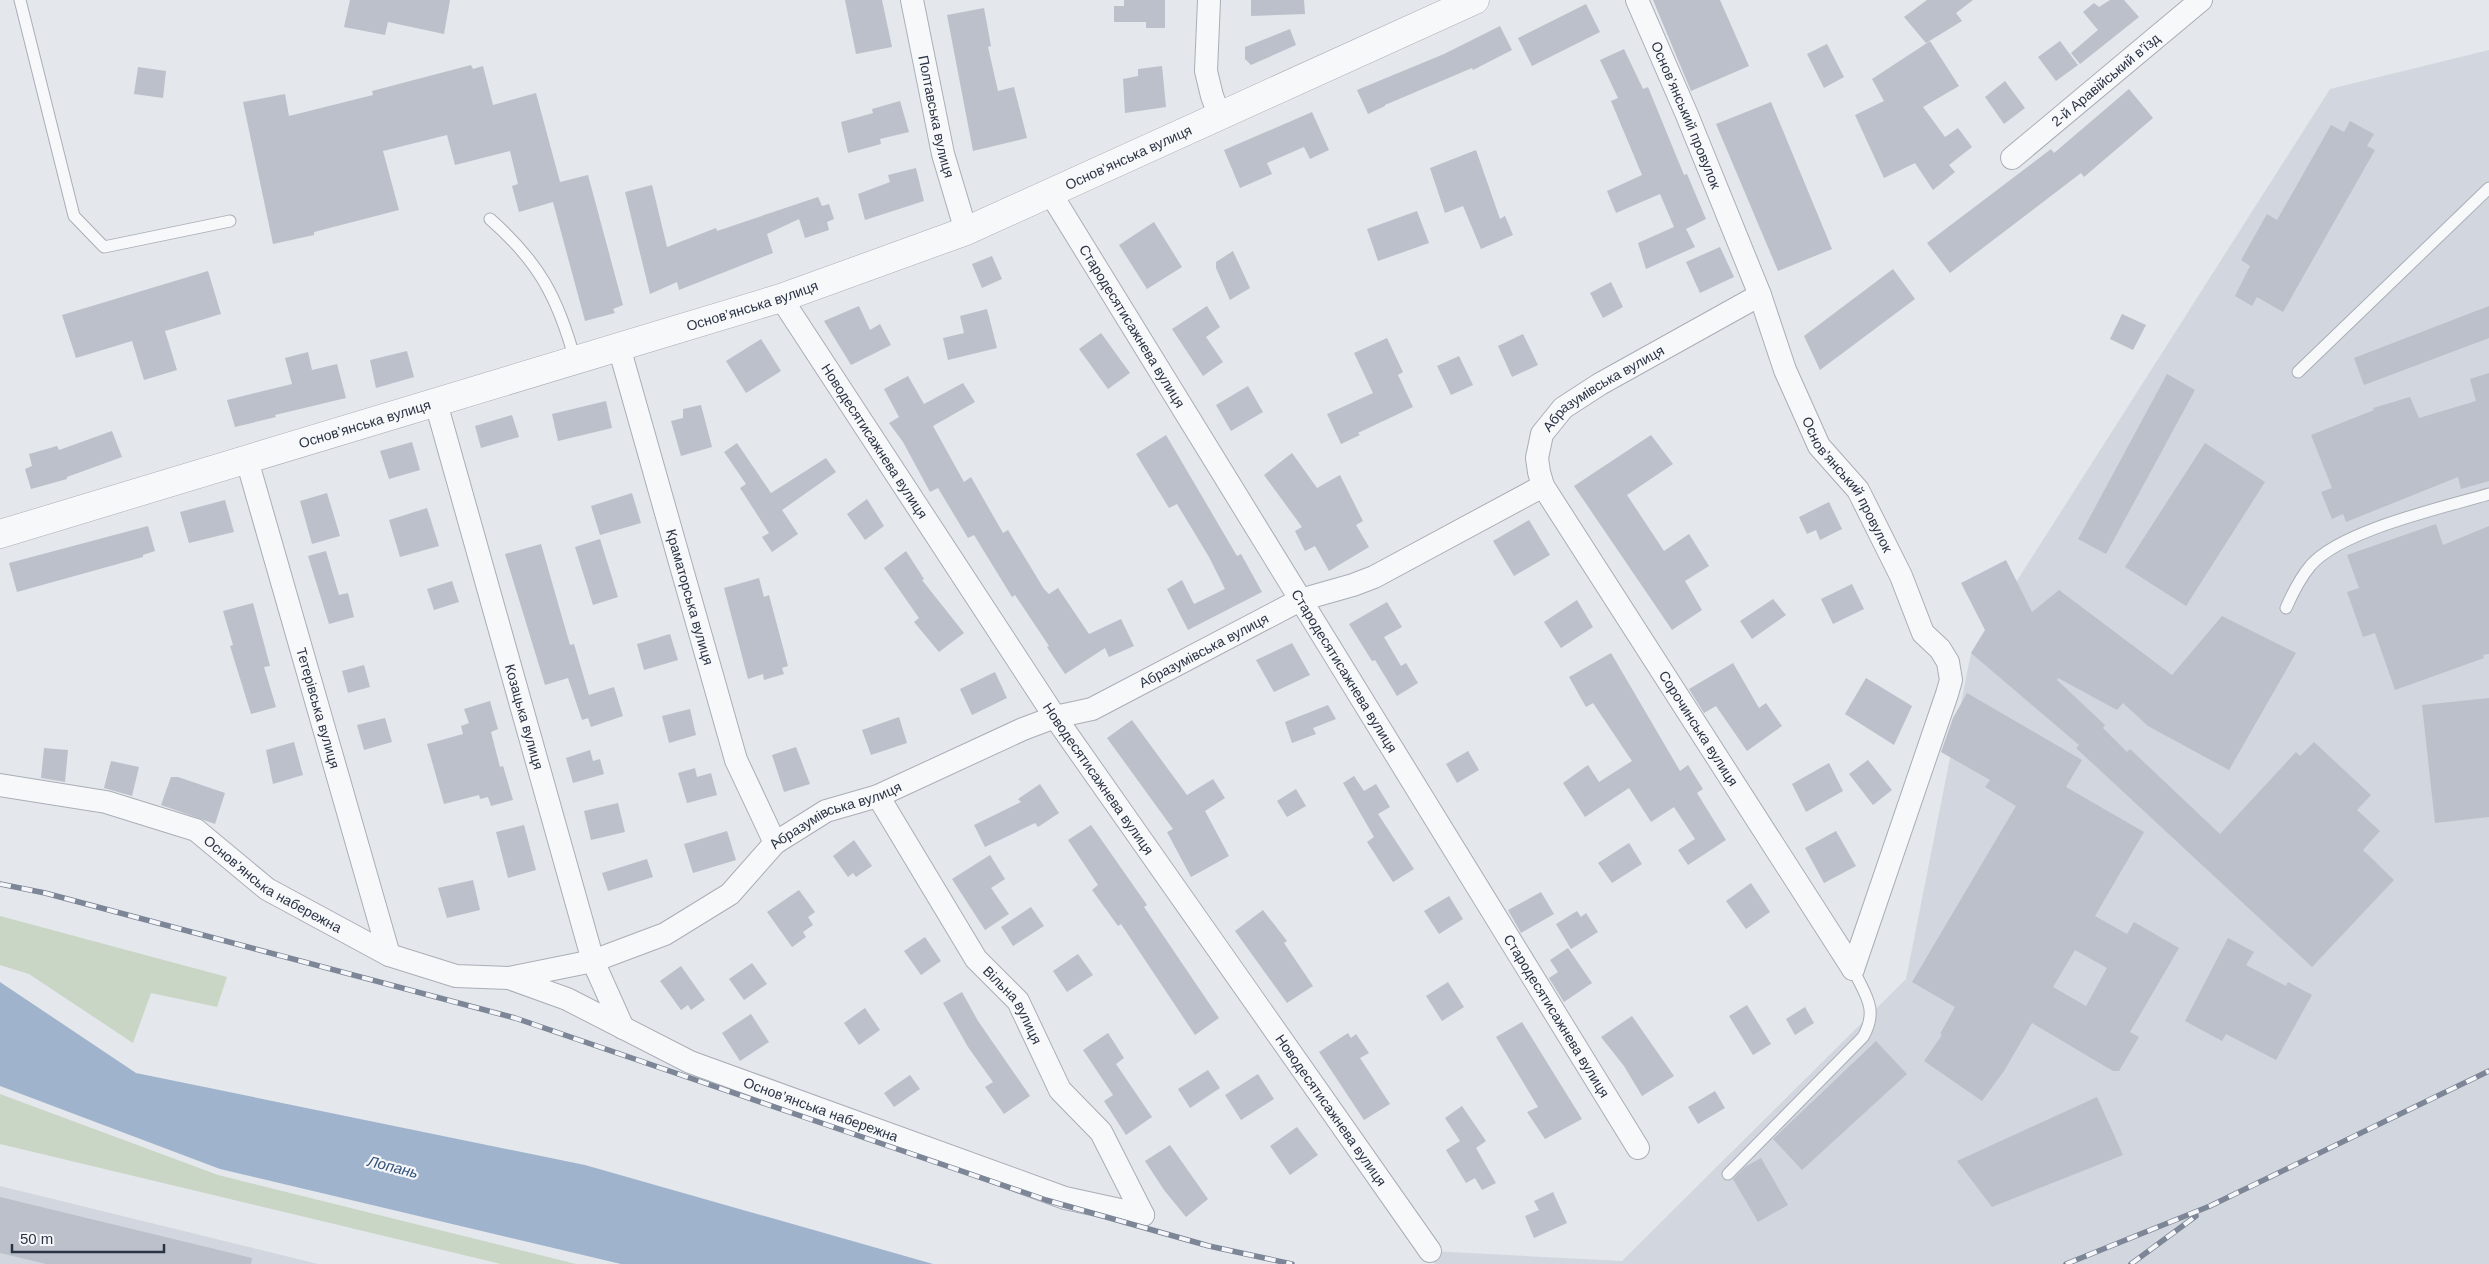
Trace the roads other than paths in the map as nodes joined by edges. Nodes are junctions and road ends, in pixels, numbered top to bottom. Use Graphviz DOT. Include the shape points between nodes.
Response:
graph roads {
  1 [pos="20,0"];
  2 [pos="912,0"];
  3 [pos="1209,0"];
  4 [pos="1475,0"];
  5 [pos="1637,0"];
  6 [pos="2201,0"];
  7 [pos="1220,117"];
  8 [pos="2012,158"];
  9 [pos="2489,188"];
  10 [pos="1051,194"];
  11 [pos="490,219"];
  12 [pos="230,221"];
  13 [pos="966,231"];
  14 [pos="1760,295"];
  15 [pos="781,298"];
  16 [pos="619,347"];
  17 [pos="575,360"];
  18 [pos="2298,372"];
  19 [pos="436,403"];
  20 [pos="247,460"];
  21 [pos="1543,486"];
  22 [pos="2489,494"];
  23 [pos="0,534"];
  24 [pos="1300,600"];
  25 [pos="2286,608"];
  26 [pos="1055,717"];
  27 [pos="0,785"];
  28 [pos="878,796"];
  29 [pos="775,842"];
  30 [pos="389,954"];
  31 [pos="593,962"];
  32 [pos="1853,969"];
  33 [pos="509,978"];
  34 [pos="623,1028"];
  35 [pos="1638,1148"];
  36 [pos="1728,1174"];
  37 [pos="1143,1215"];
  38 [pos="1430,1251"];
  1 -- 12 [label="lane" via="74,216 104,247"];
  2 -- 13 [label="street, Полтавська вулиця" via="943,154"];
  3 -- 7 [label="street" via="1206,71"];
  4 -- 7 [label="street, Основ’янська вулиця"];
  5 -- 14 [label="street, Основ’янський провулок"];
  6 -- 8 [label="street, 2-й Аравійський в’їзд"];
  7 -- 10 [label="street, Основ’янська вулиця"];
  9 -- 18 [label="lane"];
  10 -- 13 [label="street, Основ’янська вулиця"];
  10 -- 24 [label="street, Стародесятисажнева вулиця"];
  11 -- 17 [label="lane" via="517,243 542,277 564,322"];
  13 -- 15 [label="street, Основ’янська вулиця"];
  14 -- 21 [label="street, Абразумівська вулиця" via="1563,408 1542,434 1537,458"];
  14 -- 32 [label="street, Основ’янський провулок" via="1785,370 1819,446 1858,490 1901,576 1923,633 1948,662 1951,680"];
  15 -- 16 [label="street, Основ’янська вулиця"];
  15 -- 26 [label="street, Новодесятисажнева вулиця"];
  16 -- 17 [label="street, Основ’янська вулиця"];
  16 -- 29 [label="street, Краматорська вулиця" via="736,760"];
  17 -- 19 [label="street, Основ’янська вулиця"];
  19 -- 20 [label="street, Основ’янська вулиця"];
  19 -- 31 [label="street, Козацька вулиця"];
  20 -- 23 [label="street, Основ’янська вулиця"];
  20 -- 30 [label="street, Тетерівська вулиця"];
  21 -- 24 [label="street, Абразумівська вулиця" via="1374,577"];
  21 -- 32 [label="street, Сорочинська вулиця"];
  22 -- 25 [label="lane" via="2355,536 2332,547 2296,584"];
  24 -- 26 [label="street, Абразумівська вулиця" via="1092,709"];
  24 -- 35 [label="street, Стародесятисажнева вулиця"];
  26 -- 28 [label="street, Абразумівська вулиця"];
  26 -- 38 [label="street, Новодесятисажнева вулиця"];
  27 -- 30 [label="street, Основ’янська набережна" via="106,802 196,830 267,889"];
  28 -- 29 [label="street, Абразумівська вулиця" via="826,811"];
  28 -- 37 [label="street, Вільна вулиця" via="976,959 1018,1001 1060,1090 1101,1132"];
  29 -- 31 [label="street, Абразумівська вулиця" via="730,894 665,934"];
  30 -- 33 [label="street, Основ’янська набережна" via="456,976"];
  31 -- 33 [label="street, Абразумівська вулиця"];
  31 -- 34 [label="street, Козацька вулиця"];
  32 -- 36 [label="lane" via="1870,1006 1872,1019 1863,1037"];
  33 -- 34 [label="street, Основ’янська набережна" via="567,999"];
  34 -- 37 [label="street, Основ’янська набережна" via="690,1062 1065,1198"];
}
